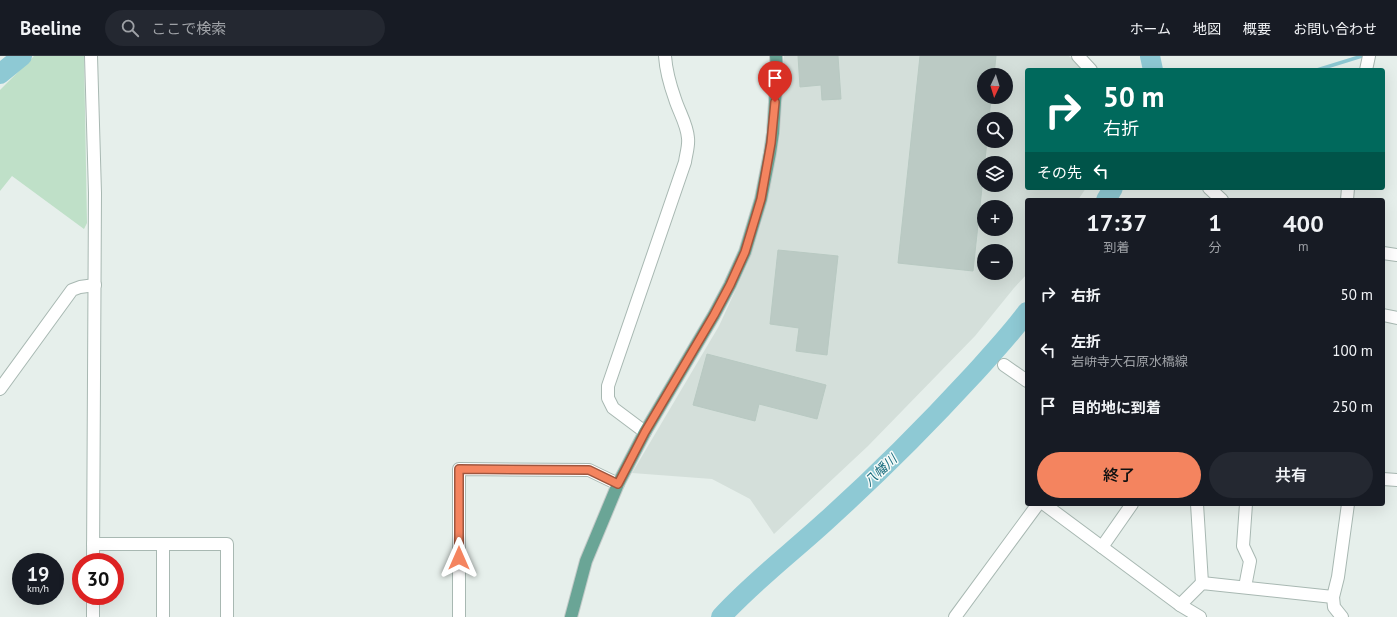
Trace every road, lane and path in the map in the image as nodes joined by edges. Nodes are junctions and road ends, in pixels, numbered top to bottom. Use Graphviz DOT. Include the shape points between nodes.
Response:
graph roads {
  1 [pos="91,56"];
  2 [pos="665,56"];
  3 [pos="776,56"];
  4 [pos="1078,56"];
  5 [pos="1370,56"];
  6 [pos="1089,68"];
  7 [pos="1367,68"];
  8 [pos="1212,190"];
  9 [pos="1220,198"];
  10 [pos="1385,253"];
  11 [pos="1397,256"];
  12 [pos="96,285"];
  13 [pos="1385,315"];
  14 [pos="1397,318"];
  15 [pos="1004,365"];
  16 [pos="1025,380"];
  17 [pos="0,389"];
  18 [pos="645,432"];
  19 [pos="1385,479"];
  20 [pos="1397,480"];
  21 [pos="618,484"];
  22 [pos="1037,506"];
  23 [pos="1047,506"];
  24 [pos="1131,506"];
  25 [pos="1198,506"];
  26 [pos="1246,506"];
  27 [pos="1348,506"];
  28 [pos="93,544"];
  29 [pos="163,544"];
  30 [pos="1102,547"];
  31 [pos="93,553"];
  32 [pos="1202,583"];
  33 [pos="1245,587"];
  34 [pos="1333,597"];
  35 [pos="93,605"];
  36 [pos="1180,605"];
  37 [pos="93,617"];
  38 [pos="163,617"];
  39 [pos="227,617"];
  40 [pos="458,617"];
  41 [pos="571,617"];
  42 [pos="955,617"];
  43 [pos="1200,617"];
  44 [pos="1342,617"];
  1 -- 12 [label="street"];
  2 -- 18 [label="street" via="670,82 685,124 688,149 608,386 608,398 613,408"];
  3 -- 18 [label="main road" via="770,153 761,199 745,252 714,315"];
  4 -- 6 [label="street"];
  5 -- 7 [label="street"];
  8 -- 9 [label="street"];
  10 -- 11 [label="street"];
  12 -- 17 [label="street" via="72,290"];
  12 -- 28 [label="street"];
  13 -- 14 [label="street"];
  15 -- 16 [label="street"];
  18 -- 21 [label="main road"];
  19 -- 20 [label="street"];
  21 -- 40 [label="street" via="589,470 459,469"];
  21 -- 41 [label="main road" via="586,561"];
  22 -- 42 [label="street"];
  23 -- 30 [label="street"];
  24 -- 30 [label="street"];
  25 -- 32 [label="street"];
  26 -- 33 [label="street" via="1243,546 1250,561"];
  27 -- 34 [label="street"];
  28 -- 29 [label="street"];
  28 -- 31 [label="street"];
  29 -- 38 [label="street"];
  29 -- 39 [label="street" via="227,544"];
  30 -- 36 [label="street"];
  32 -- 33 [label="street"];
  32 -- 36 [label="street"];
  33 -- 34 [label="street"];
  34 -- 44 [label="street" via="1334,607"];
  35 -- 37 [label="street"];
  36 -- 43 [label="street"];
}
